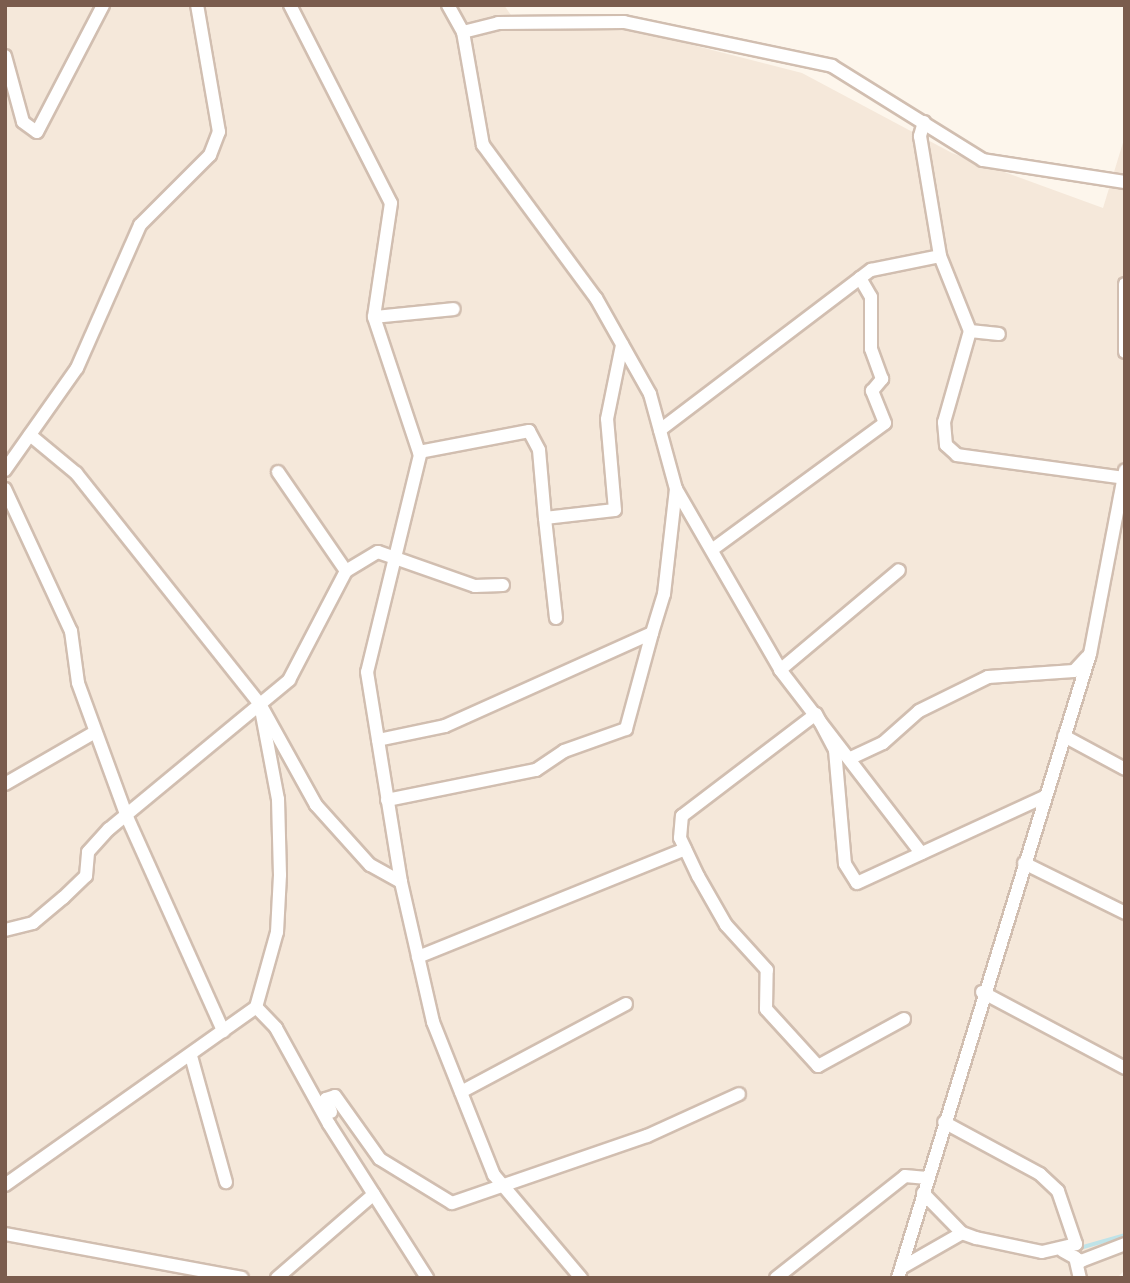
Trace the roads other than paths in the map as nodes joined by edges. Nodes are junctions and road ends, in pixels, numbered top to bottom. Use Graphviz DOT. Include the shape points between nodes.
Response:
graph roads {
  1 [pos="103,5"];
  2 [pos="197,5"];
  3 [pos="290,5"];
  4 [pos="448,5"];
  5 [pos="463,33"];
  6 [pos="5,56"];
  7 [pos="924,122"];
  8 [pos="1125,182"];
  9 [pos="940,256"];
  10 [pos="860,278"];
  11 [pos="1125,286"];
  12 [pos="454,309"];
  13 [pos="374,317"];
  14 [pos="970,331"];
  15 [pos="999,334"];
  16 [pos="622,345"];
  17 [pos="1125,352"];
  18 [pos="660,430"];
  19 [pos="30,435"];
  20 [pos="419,452"];
  21 [pos="5,470"];
  22 [pos="1125,470"];
  23 [pos="278,472"];
  24 [pos="1125,478"];
  25 [pos="5,489"];
  26 [pos="676,489"];
  27 [pos="545,518"];
  28 [pos="1120,548"];
  29 [pos="713,549"];
  30 [pos="398,557"];
  31 [pos="899,570"];
  32 [pos="346,571"];
  33 [pos="503,585"];
  34 [pos="556,618"];
  35 [pos="652,633"];
  36 [pos="1090,654"];
  37 [pos="780,670"];
  38 [pos="260,704"];
  39 [pos="94,732"];
  40 [pos="1064,736"];
  41 [pos="378,740"];
  42 [pos="853,757"];
  43 [pos="1125,769"];
  44 [pos="5,784"];
  45 [pos="1044,797"];
  46 [pos="387,800"];
  47 [pos="127,817"];
  48 [pos="685,849"];
  49 [pos="921,853"];
  50 [pos="1024,863"];
  51 [pos="401,882"];
  52 [pos="1125,913"];
  53 [pos="5,930"];
  54 [pos="418,957"];
  55 [pos="982,992"];
  56 [pos="626,1004"];
  57 [pos="256,1007"];
  58 [pos="904,1019"];
  59 [pos="223,1031"];
  60 [pos="191,1056"];
  61 [pos="1125,1068"];
  62 [pos="461,1092"];
  63 [pos="739,1094"];
  64 [pos="944,1122"];
  65 [pos="344,1145"];
  66 [pos="927,1178"];
  67 [pos="226,1182"];
  68 [pos="5,1185"];
  69 [pos="504,1187"];
  70 [pos="922,1193"];
  71 [pos="374,1194"];
  72 [pos="962,1233"];
  73 [pos="5,1234"];
  74 [pos="1125,1244"];
  75 [pos="1069,1254"];
  76 [pos="899,1273"];
  77 [pos="243,1278"];
  78 [pos="277,1278"];
  79 [pos="427,1278"];
  80 [pos="581,1278"];
  81 [pos="776,1278"];
  82 [pos="1080,1278"];
  1 -- 6 [label="street" via="37,132 23,122"];
  2 -- 19 [label="street" via="219,132 211,155 140,225 77,368"];
  3 -- 13 [label="street" via="391,203"];
  4 -- 5 [label="street"];
  5 -- 7 [label="street" via="498,23 624,22 832,66"];
  5 -- 16 [label="street" via="484,145 596,298"];
  7 -- 8 [label="street" via="984,160"];
  7 -- 9 [label="street" via="920,136"];
  9 -- 10 [label="street"];
  9 -- 14 [label="street"];
  10 -- 18 [label="street"];
  10 -- 29 [label="street" via="871,297 871,349 882,379 872,391 885,423"];
  11 -- 17 [label="street"];
  12 -- 13 [label="street"];
  13 -- 20 [label="street"];
  14 -- 15 [label="street"];
  14 -- 24 [label="street" via="944,422 946,446 957,455"];
  16 -- 18 [label="street" via="650,394"];
  16 -- 27 [label="street" via="607,419 615,510"];
  18 -- 26 [label="street"];
  19 -- 21 [label="street"];
  19 -- 38 [label="street" via="85,483"];
  20 -- 27 [label="street" via="529,431 539,450"];
  20 -- 30 [label="street"];
  22 -- 24 [label="street"];
  23 -- 32 [label="street"];
  24 -- 28 [label="street"];
  25 -- 39 [label="street" via="71,631 78,683"];
  26 -- 29 [label="street"];
  26 -- 35 [label="street" via="664,594"];
  27 -- 34 [label="street"];
  28 -- 36 [label="street"];
  29 -- 37 [label="street"];
  30 -- 32 [label="street" via="378,552"];
  30 -- 33 [label="street" via="475,586"];
  30 -- 41 [label="street" via="367,672"];
  31 -- 37 [label="street"];
  32 -- 38 [label="street" via="289,680"];
  35 -- 41 [label="street" via="445,726"];
  35 -- 46 [label="street" via="626,729 564,751 536,770"];
  36 -- 40 [label="street"];
  36 -- 42 [label="street" via="1074,671 988,677 919,711 883,743"];
  37 -- 42 [label="street"];
  38 -- 47 [label="street"];
  38 -- 51 [label="street" via="316,804 370,864"];
  38 -- 57 [label="street" via="278,799 280,875 277,932"];
  39 -- 44 [label="street"];
  39 -- 47 [label="street"];
  40 -- 43 [label="street"];
  40 -- 45 [label="street"];
  41 -- 46 [label="street"];
  42 -- 49 [label="street"];
  45 -- 49 [label="street"];
  45 -- 50 [label="street"];
  46 -- 51 [label="street"];
  47 -- 53 [label="street" via="88,852 86,876 63,898 33,923"];
  47 -- 59 [label="street"];
  48 -- 49 [label="street" via="682,816 816,714 835,750 851,877 858,884"];
  48 -- 54 [label="street"];
  48 -- 58 [label="street" via="726,925 767,970 766,1009 818,1066"];
  50 -- 52 [label="street"];
  50 -- 55 [label="street"];
  51 -- 54 [label="street"];
  54 -- 62 [label="street" via="433,1022"];
  55 -- 61 [label="street"];
  55 -- 64 [label="street"];
  56 -- 62 [label="street"];
  57 -- 59 [label="street"];
  57 -- 65 [label="street" via="276,1028"];
  59 -- 60 [label="street"];
  60 -- 67 [label="street"];
  60 -- 68 [label="street"];
  62 -- 69 [label="street"];
  63 -- 69 [label="street" via="707,1113 548,1165"];
  64 -- 66 [label="street"];
  64 -- 75 [label="street" via="1019,1161 1058,1191 1076,1244"];
  65 -- 69 [label="street" via="326,1099 335,1096 380,1159 452,1203"];
  65 -- 71 [label="street"];
  66 -- 70 [label="street"];
  66 -- 81 [label="street" via="905,1176"];
  69 -- 80 [label="street"];
  70 -- 72 [label="street"];
  70 -- 76 [label="street"];
  71 -- 78 [label="street"];
  71 -- 79 [label="street"];
  72 -- 75 [label="street" via="1016,1248"];
  72 -- 76 [label="street"];
  73 -- 77 [label="street"];
  74 -- 75 [label="street" via="1081,1261"];
  75 -- 82 [label="street"];
}
